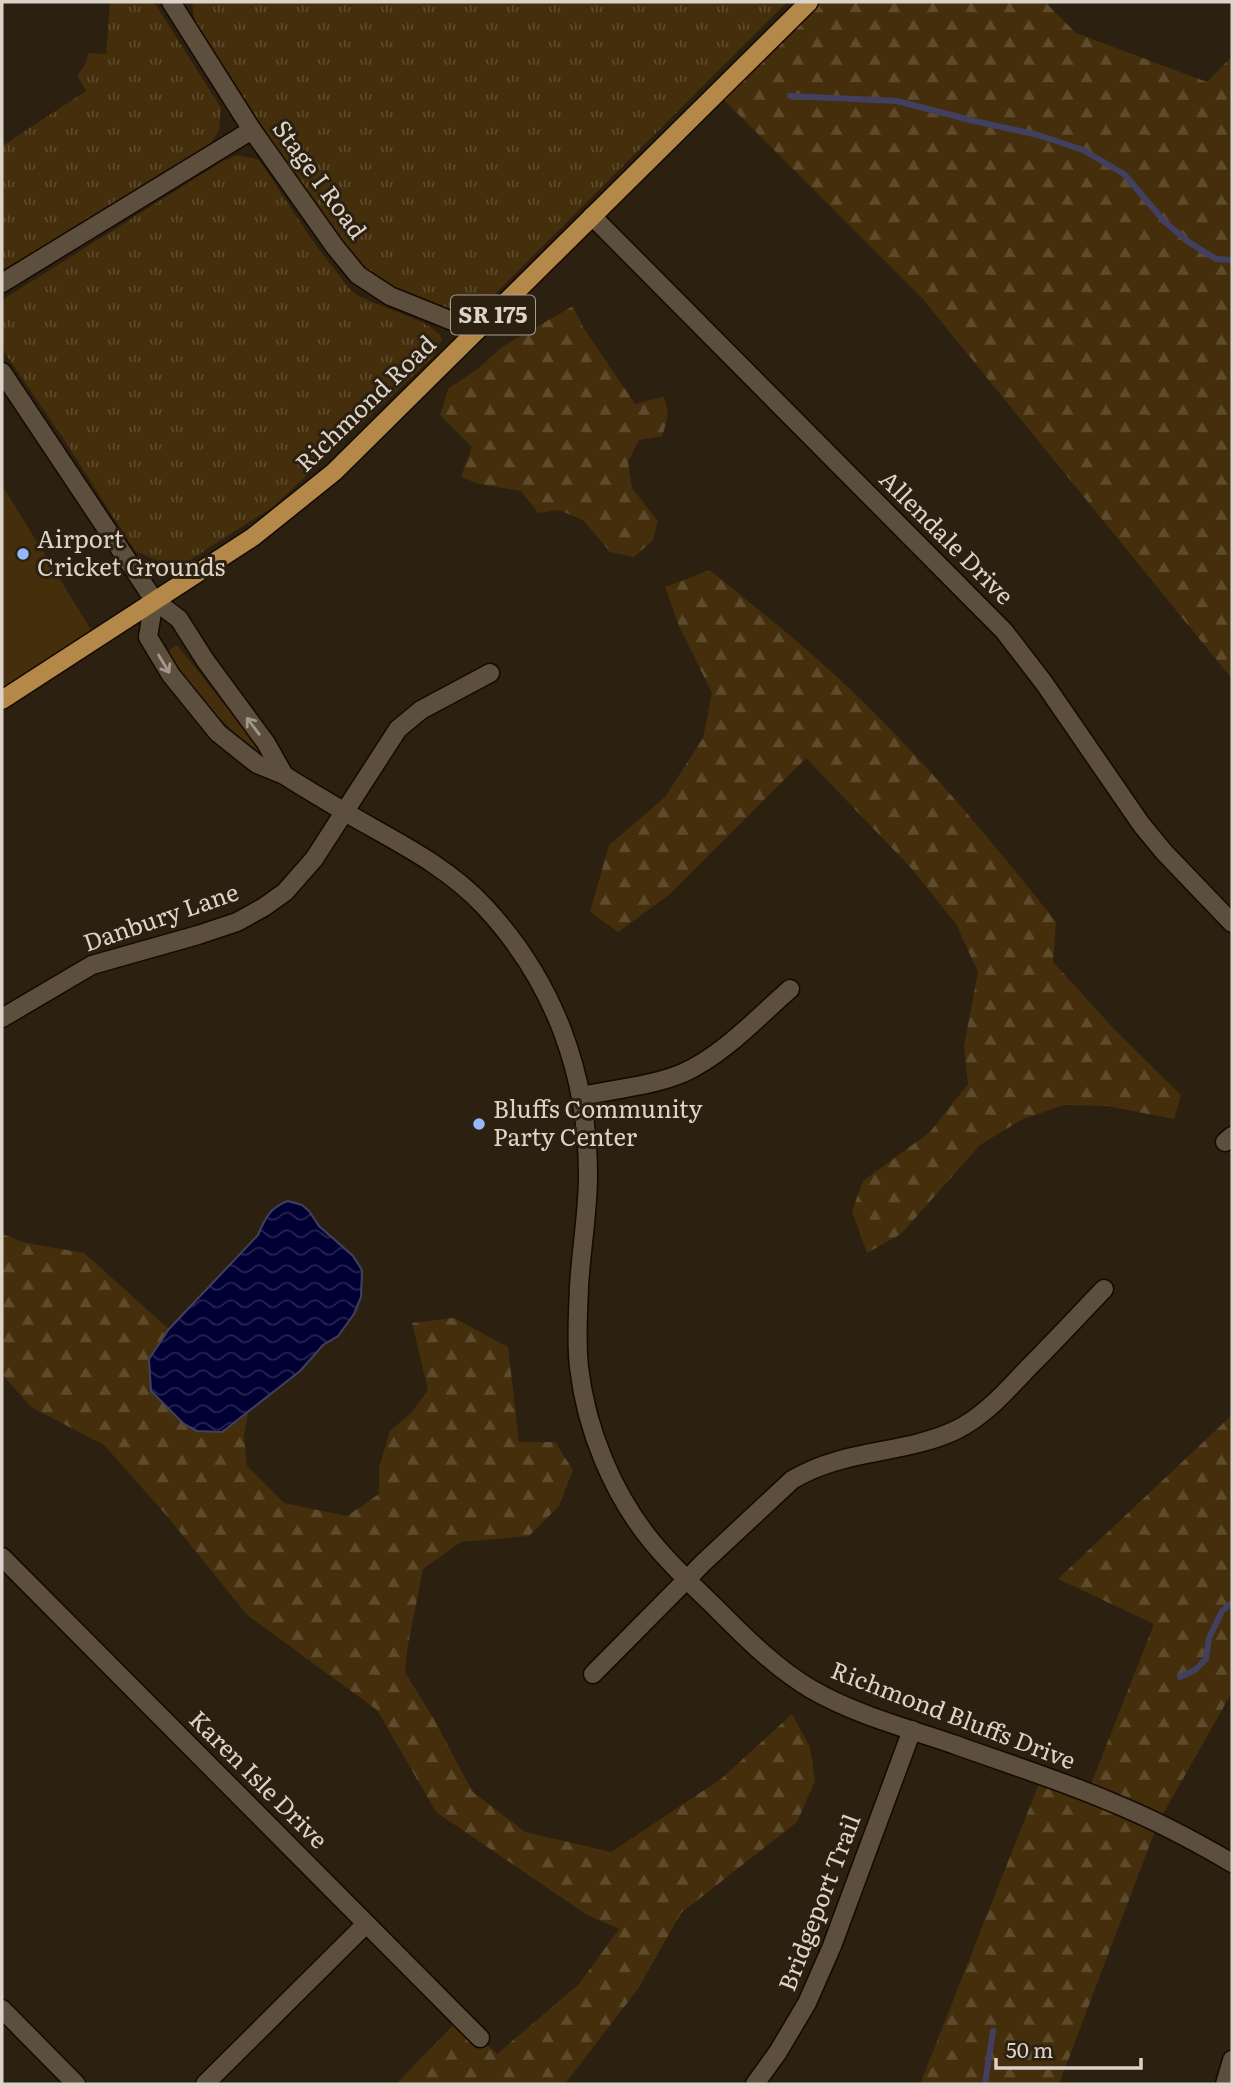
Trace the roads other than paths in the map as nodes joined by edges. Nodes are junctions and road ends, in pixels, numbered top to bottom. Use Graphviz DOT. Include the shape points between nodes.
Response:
graph roads {
  1 [pos="171,2"];
  2 [pos="809,2"];
  3 [pos="252,130"];
  4 [pos="592,216"];
  5 [pos="2,284"];
  6 [pos="477,331"];
  7 [pos="2,372"];
  8 [pos="154,600"];
  9 [pos="490,673"];
  10 [pos="2,700"];
  11 [pos="284,775"];
  12 [pos="345,812"];
  13 [pos="1232,923"];
  14 [pos="790,989"];
  15 [pos="2,1018"];
  16 [pos="582,1096"];
  17 [pos="1104,1289"];
  18 [pos="2,1557"];
  19 [pos="687,1579"];
  20 [pos="593,1674"];
  21 [pos="912,1730"];
  22 [pos="1232,1863"];
  23 [pos="366,1924"];
  24 [pos="2,2009"];
  25 [pos="480,2038"];
  26 [pos="1232,2060"];
  27 [pos="76,2084"];
  28 [pos="205,2084"];
  29 [pos="755,2084"];
  30 [pos="1225,2084"];
  1 -- 3 [label="street, Stage I Road"];
  2 -- 4 [label="main road, Richmond Road / SR 175"];
  3 -- 5 [label="street"];
  3 -- 6 [label="street, Stage I Road" via="359,275 390,296"];
  4 -- 6 [label="main road, Richmond Road / SR 175"];
  4 -- 13 [label="street, Allendale Drive" via="1004,631 1141,824"];
  6 -- 8 [label="main road, Richmond Road / SR 175" via="299,502"];
  7 -- 8 [label="street"];
  8 -- 10 [label="main road, Richmond Road / SR 175"];
  11 -- 8 [label="street, one-way" via="179,619"];
  8 -- 11 [label="street, Richmond Bluffs Drive, one-way" via="148,637 171,675 218,733 257,764"];
  9 -- 12 [label="street, Danbury Lane" via="408,719"];
  11 -- 12 [label="street, Richmond Bluffs Drive"];
  12 -- 15 [label="street, Danbury Lane" via="300,877 264,907 237,922 92,965"];
  12 -- 16 [label="street, Richmond Bluffs Drive" via="447,872 500,924 538,977 558,1016"];
  14 -- 16 [label="street" via="695,1067 660,1080"];
  16 -- 19 [label="street, Richmond Bluffs Drive" via="588,1180 578,1322 583,1392 597,1440 622,1497 651,1541"];
  17 -- 19 [label="street" via="980,1415 926,1440 833,1460 808,1470 765,1503"];
  18 -- 23 [label="street, Karen Isle Drive"];
  19 -- 20 [label="street"];
  19 -- 21 [label="street, Richmond Bluffs Drive" via="749,1642 811,1688"];
  21 -- 22 [label="street, Richmond Bluffs Drive" via="1106,1799"];
  21 -- 29 [label="street, Bridgeport Trail" via="807,2003"];
  23 -- 25 [label="street, Karen Isle Drive"];
  23 -- 28 [label="street"];
  24 -- 27 [label="street"];
  26 -- 30 [label="street"];
}
